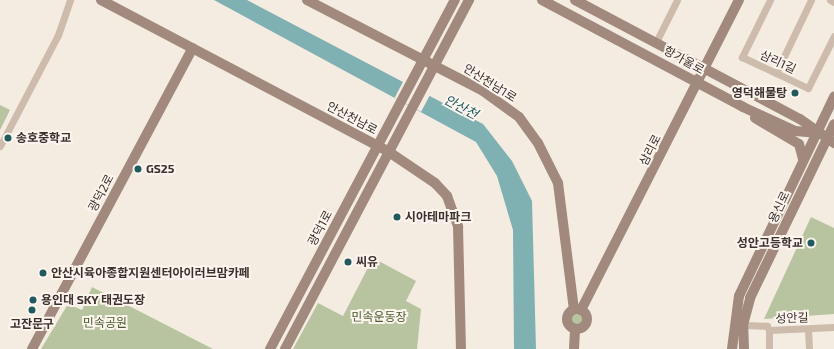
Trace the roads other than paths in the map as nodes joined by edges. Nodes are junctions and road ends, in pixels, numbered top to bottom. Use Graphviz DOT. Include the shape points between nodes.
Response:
graph roads {
  1 [pos="70,0"];
  2 [pos="101,0"];
  3 [pos="307,0"];
  4 [pos="456,0"];
  5 [pos="469,0"];
  6 [pos="542,0"];
  7 [pos="575,0"];
  8 [pos="677,0"];
  9 [pos="739,0"];
  10 [pos="770,0"];
  11 [pos="811,0"];
  12 [pos="830,0"];
  13 [pos="834,2"];
  14 [pos="834,36"];
  15 [pos="656,42"];
  16 [pos="193,48"];
  17 [pos="422,64"];
  18 [pos="705,68"];
  19 [pos="432,70"];
  20 [pos="776,73"];
  21 [pos="697,82"];
  22 [pos="833,99"];
  23 [pos="743,107"];
  24 [pos="834,124"];
  25 [pos="816,133"];
  26 [pos="830,141"];
  27 [pos="0,146"];
  28 [pos="377,146"];
  29 [pos="389,152"];
  30 [pos="803,159"];
  31 [pos="577,310"];
  32 [pos="744,325"];
  33 [pos="834,327"];
  34 [pos="575,329"];
  35 [pos="808,329"];
  36 [pos="769,330"];
  37 [pos="32,349"];
  38 [pos="270,349"];
  39 [pos="285,349"];
  40 [pos="461,349"];
  41 [pos="574,349"];
  42 [pos="732,349"];
  43 [pos="744,349"];
  44 [pos="769,349"];
  45 [pos="809,349"];
  1 -- 27 [label="street" via="58,35"];
  2 -- 16 [label="street, 안산천남로"];
  3 -- 17 [label="street, 안산천남1로"];
  4 -- 17 [label="street"];
  5 -- 19 [label="street"];
  6 -- 21 [label="street, 항가울로"];
  7 -- 15 [label="street, 항가울로"];
  8 -- 15 [label="street"];
  9 -- 18 [label="street, 삼리로"];
  10 -- 20 [label="street, 삼리1길" via="742,57"];
  11 -- 20 [label="street"];
  12 -- 13 [label="street"];
  14 -- 20 [label="street, 삼리1길" via="808,88"];
  15 -- 18 [label="street, 항가울로"];
  16 -- 28 [label="street, 안산천남로"];
  16 -- 37 [label="street, 광덕2로"];
  17 -- 19 [label="street, 안산천남1로"];
  17 -- 28 [label="street, 광덕1로"];
  18 -- 21 [label="street, 삼리로"];
  18 -- 25 [label="street, 항가울로" via="800,119"];
  19 -- 29 [label="street"];
  19 -- 31 [label="street, 안산천남1로" via="483,91 519,117 538,143 558,183"];
  21 -- 23 [label="street, 항가울로"];
  21 -- 31 [label="street, 삼리로"];
  22 -- 25 [label="street"];
  23 -- 25 [label="street, 항가울로" via="795,130"];
  23 -- 30 [label="street" via="799,144"];
  24 -- 26 [label="street, 용신로"];
  25 -- 26 [label="street, 항가울로"];
  25 -- 30 [label="street"];
  26 -- 32 [label="street, 용신로" via="750,298"];
  28 -- 29 [label="street, 안산천남로"];
  28 -- 38 [label="street, 광덕1로"];
  29 -- 39 [label="street"];
  29 -- 40 [label="street, 안산천남로" via="415,167 448,196 458,227"];
  30 -- 42 [label="street" via="740,296"];
  31 -- 34 [label="street" via="566,321"];
  31 -- 34 [label="street, 안산천남1로" via="587,321 584,326"];
  32 -- 36 [label="street" via="767,326"];
  32 -- 43 [label="street, 용신로"];
  33 -- 35 [label="street, 성안길"];
  34 -- 41 [label="street"];
  35 -- 36 [label="street, 성안길"];
  35 -- 45 [label="street"];
  36 -- 44 [label="street, 성안길"];
}
